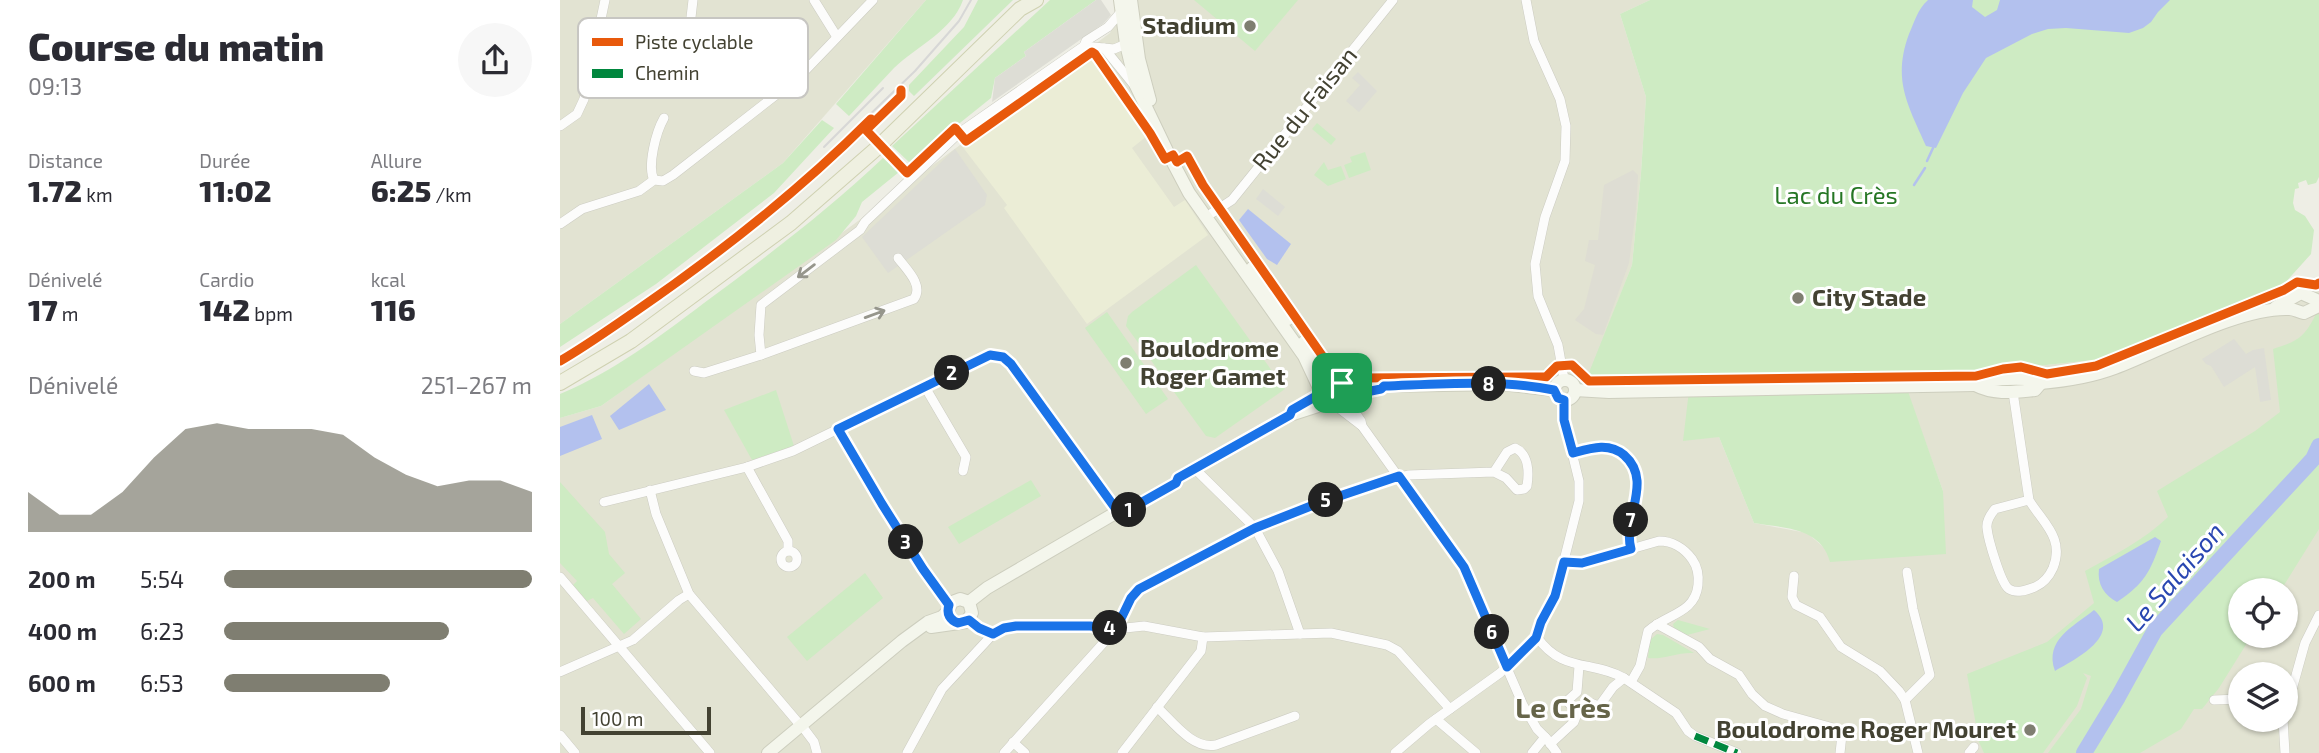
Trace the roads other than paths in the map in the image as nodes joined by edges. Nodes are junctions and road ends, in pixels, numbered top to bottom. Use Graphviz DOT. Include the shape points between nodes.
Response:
graph roads {
  1 [pos="604,0"];
  2 [pos="693,0"];
  3 [pos="814,0"];
  4 [pos="873,0"];
  5 [pos="1036,0"];
  6 [pos="1131,0"];
  7 [pos="1393,0"];
  8 [pos="1526,0"];
  9 [pos="1022,5"];
  10 [pos="1121,6"];
  11 [pos="600,18"];
  12 [pos="691,18"];
  13 [pos="1135,27"];
  14 [pos="837,37"];
  15 [pos="1126,44"];
  16 [pos="1084,46"];
  17 [pos="1104,48"];
  18 [pos="808,68"];
  19 [pos="1136,86"];
  20 [pos="584,98"];
  21 [pos="772,98"];
  22 [pos="664,118"];
  23 [pos="560,125"];
  24 [pos="654,180"];
  25 [pos="1212,213"];
  26 [pos="560,224"];
  27 [pos="898,258"];
  28 [pos="2315,303"];
  29 [pos="761,355"];
  30 [pos="694,371"];
  31 [pos="1564,379"];
  32 [pos="560,383"];
  33 [pos="2040,383"];
  34 [pos="1975,385"];
  35 [pos="925,387"];
  36 [pos="1554,390"];
  37 [pos="1575,390"];
  38 [pos="2013,392"];
  39 [pos="1333,394"];
  40 [pos="1564,400"];
  41 [pos="838,429"];
  42 [pos="1573,453"];
  43 [pos="747,467"];
  44 [pos="1195,469"];
  45 [pos="963,471"];
  46 [pos="1494,472"];
  47 [pos="1399,476"];
  48 [pos="650,490"];
  49 [pos="2029,500"];
  50 [pos="604,502"];
  51 [pos="1118,512"];
  52 [pos="1255,528"];
  53 [pos="1631,549"];
  54 [pos="788,551"];
  55 [pos="1564,562"];
  56 [pos="1907,572"];
  57 [pos="1794,576"];
  58 [pos="560,577"];
  59 [pos="689,594"];
  60 [pos="969,602"];
  61 [pos="951,613"];
  62 [pos="2319,615"];
  63 [pos="969,620"];
  64 [pos="1657,624"];
  65 [pos="1116,629"];
  66 [pos="993,634"];
  67 [pos="1300,634"];
  68 [pos="1203,637"];
  69 [pos="1536,638"];
  70 [pos="620,647"];
  71 [pos="2298,663"];
  72 [pos="1579,666"];
  73 [pos="1507,667"];
  74 [pos="560,671"];
  75 [pos="1628,680"];
  76 [pos="2228,699"];
  77 [pos="1905,700"];
  78 [pos="2214,700"];
  79 [pos="1157,707"];
  80 [pos="1450,709"];
  81 [pos="1578,713"];
  82 [pos="1295,716"];
  83 [pos="1436,719"];
  84 [pos="803,728"];
  85 [pos="2284,732"];
  86 [pos="560,735"];
  87 [pos="1548,740"];
  88 [pos="1013,742"];
  89 [pos="575,753"];
  90 [pos="710,753"];
  91 [pos="768,753"];
  92 [pos="779,753"];
  93 [pos="817,753"];
  94 [pos="907,753"];
  95 [pos="1004,753"];
  96 [pos="1025,753"];
  97 [pos="1122,753"];
  98 [pos="1395,753"];
  99 [pos="1476,753"];
  100 [pos="1532,753"];
  101 [pos="1557,753"];
  102 [pos="1737,753"];
  103 [pos="1840,753"];
  104 [pos="1918,753"];
  105 [pos="2286,753"];
  1 -- 11 [label="street"];
  2 -- 12 [label="street"];
  3 -- 14 [label="street"];
  4 -- 14 [label="street"];
  5 -- 9 [label="main road"];
  6 -- 13 [label="street"];
  7 -- 25 [label="street, Rue du Faisan" via="1232,200"];
  8 -- 31 [label="street" via="1534,41 1560,99 1566,126 1565,161 1545,217 1535,264 1538,296 1558,345"];
  9 -- 32 [label="main road" via="877,148 791,223 631,341"];
  10 -- 15 [label="street"];
  10 -- 16 [label="street" via="1113,22"];
  13 -- 15 [label="street"];
  13 -- 25 [label="street" via="1141,71 1152,105"];
  14 -- 18 [label="street"];
  15 -- 17 [label="street"];
  15 -- 19 [label="street"];
  16 -- 17 [label="street"];
  16 -- 29 [label="street, one-way" via="959,133 860,230 761,305"];
  17 -- 19 [label="street"];
  19 -- 39 [label="street" via="1185,187"];
  20 -- 23 [label="street" via="577,114"];
  21 -- 24 [label="street" via="669,178"];
  22 -- 24 [label="street" via="651,168"];
  24 -- 26 [label="street" via="639,191 582,209"];
  25 -- 39 [label="street"];
  29 -- 27 [label="street, one-way" via="914,299 918,287"];
  28 -- 33 [label="street" via="2304,313 2295,303 2226,322 2112,369"];
  29 -- 30 [label="street" via="704,373"];
  31 -- 36 [label="street"];
  31 -- 37 [label="street"];
  33 -- 34 [label="street" via="2007,379"];
  33 -- 38 [label="street" via="2035,390"];
  34 -- 37 [label="street"];
  34 -- 38 [label="street" via="1987,391"];
  35 -- 41 [label="street"];
  35 -- 45 [label="street" via="966,457"];
  35 -- 51 [label="street" via="984,358 999,356 1011,364"];
  36 -- 39 [label="street" via="1501,384 1384,386"];
  36 -- 40 [label="street"];
  37 -- 40 [label="street"];
  38 -- 49 [label="street"];
  39 -- 44 [label="street" via="1292,410"];
  39 -- 47 [label="street" via="1361,421"];
  40 -- 42 [label="street"];
  41 -- 43 [label="street"];
  41 -- 61 [label="street"];
  42 -- 53 [label="street" via="1607,447 1631,463 1638,482 1629,532"];
  42 -- 55 [label="street" via="1579,501"];
  43 -- 48 [label="street"];
  43 -- 54 [label="street" via="788,541"];
  44 -- 51 [label="street" via="1172,477"];
  44 -- 52 [label="street"];
  46 -- 46 [label="street" via="1507,452 1520,450 1525,457 1527,486 1517,490"];
  46 -- 47 [label="street"];
  47 -- 52 [label="street"];
  47 -- 73 [label="street" via="1464,567"];
  48 -- 50 [label="street"];
  48 -- 59 [label="street"];
  49 -- 49 [label="street" via="1995,509 1987,520 2002,581 2014,591 2039,586 2048,579 2057,557 2053,535"];
  51 -- 60 [label="street"];
  52 -- 65 [label="street" via="1136,591"];
  52 -- 67 [label="street" via="1278,571"];
  53 -- 55 [label="street" via="1582,563"];
  53 -- 64 [label="street" via="1666,541 1690,556 1696,567 1697,591 1690,605"];
  55 -- 69 [label="street"];
  56 -- 77 [label="street" via="1930,675"];
  57 -- 77 [label="street" via="1794,603 1820,617 1841,647 1880,671"];
  58 -- 70 [label="street"];
  59 -- 70 [label="street"];
  59 -- 84 [label="street"];
  60 -- 61 [label="street" via="960,599"];
  60 -- 63 [label="street"];
  61 -- 63 [label="street" via="962,623"];
  61 -- 84 [label="street"];
  62 -- 71 [label="street"];
  63 -- 66 [label="street"];
  64 -- 75 [label="street" via="1648,631 1640,666"];
  64 -- 103 [label="street" via="1739,675 1765,706 1837,729 1842,735"];
  65 -- 66 [label="street" via="1016,626"];
  65 -- 68 [label="street" via="1152,626"];
  65 -- 88 [label="street"];
  66 -- 94 [label="street" via="942,689"];
  67 -- 68 [label="street"];
  67 -- 80 [label="street" via="1331,633 1387,645 1398,651"];
  68 -- 79 [label="street" via="1201,651"];
  69 -- 72 [label="street" via="1554,656"];
  69 -- 73 [label="street"];
  70 -- 74 [label="street"];
  70 -- 90 [label="street"];
  72 -- 75 [label="street"];
  72 -- 81 [label="street" via="1577,692 1567,701"];
  73 -- 80 [label="street"];
  73 -- 87 [label="street" via="1522,705"];
  75 -- 81 [label="street" via="1613,687 1600,705 1588,702"];
  75 -- 102 [label="street" via="1676,712 1688,732"];
  76 -- 78 [label="street"];
  77 -- 104 [label="street"];
  79 -- 82 [label="street" via="1206,747"];
  79 -- 97 [label="street"];
  80 -- 83 [label="street"];
  81 -- 87 [label="street" via="1574,722"];
  83 -- 98 [label="street"];
  83 -- 99 [label="street"];
  84 -- 91 [label="street"];
  84 -- 92 [label="street"];
  84 -- 93 [label="street"];
  85 -- 105 [label="street"];
  86 -- 89 [label="street"];
  87 -- 100 [label="street"];
  87 -- 101 [label="street"];
  88 -- 95 [label="street"];
  88 -- 96 [label="street"];
}
